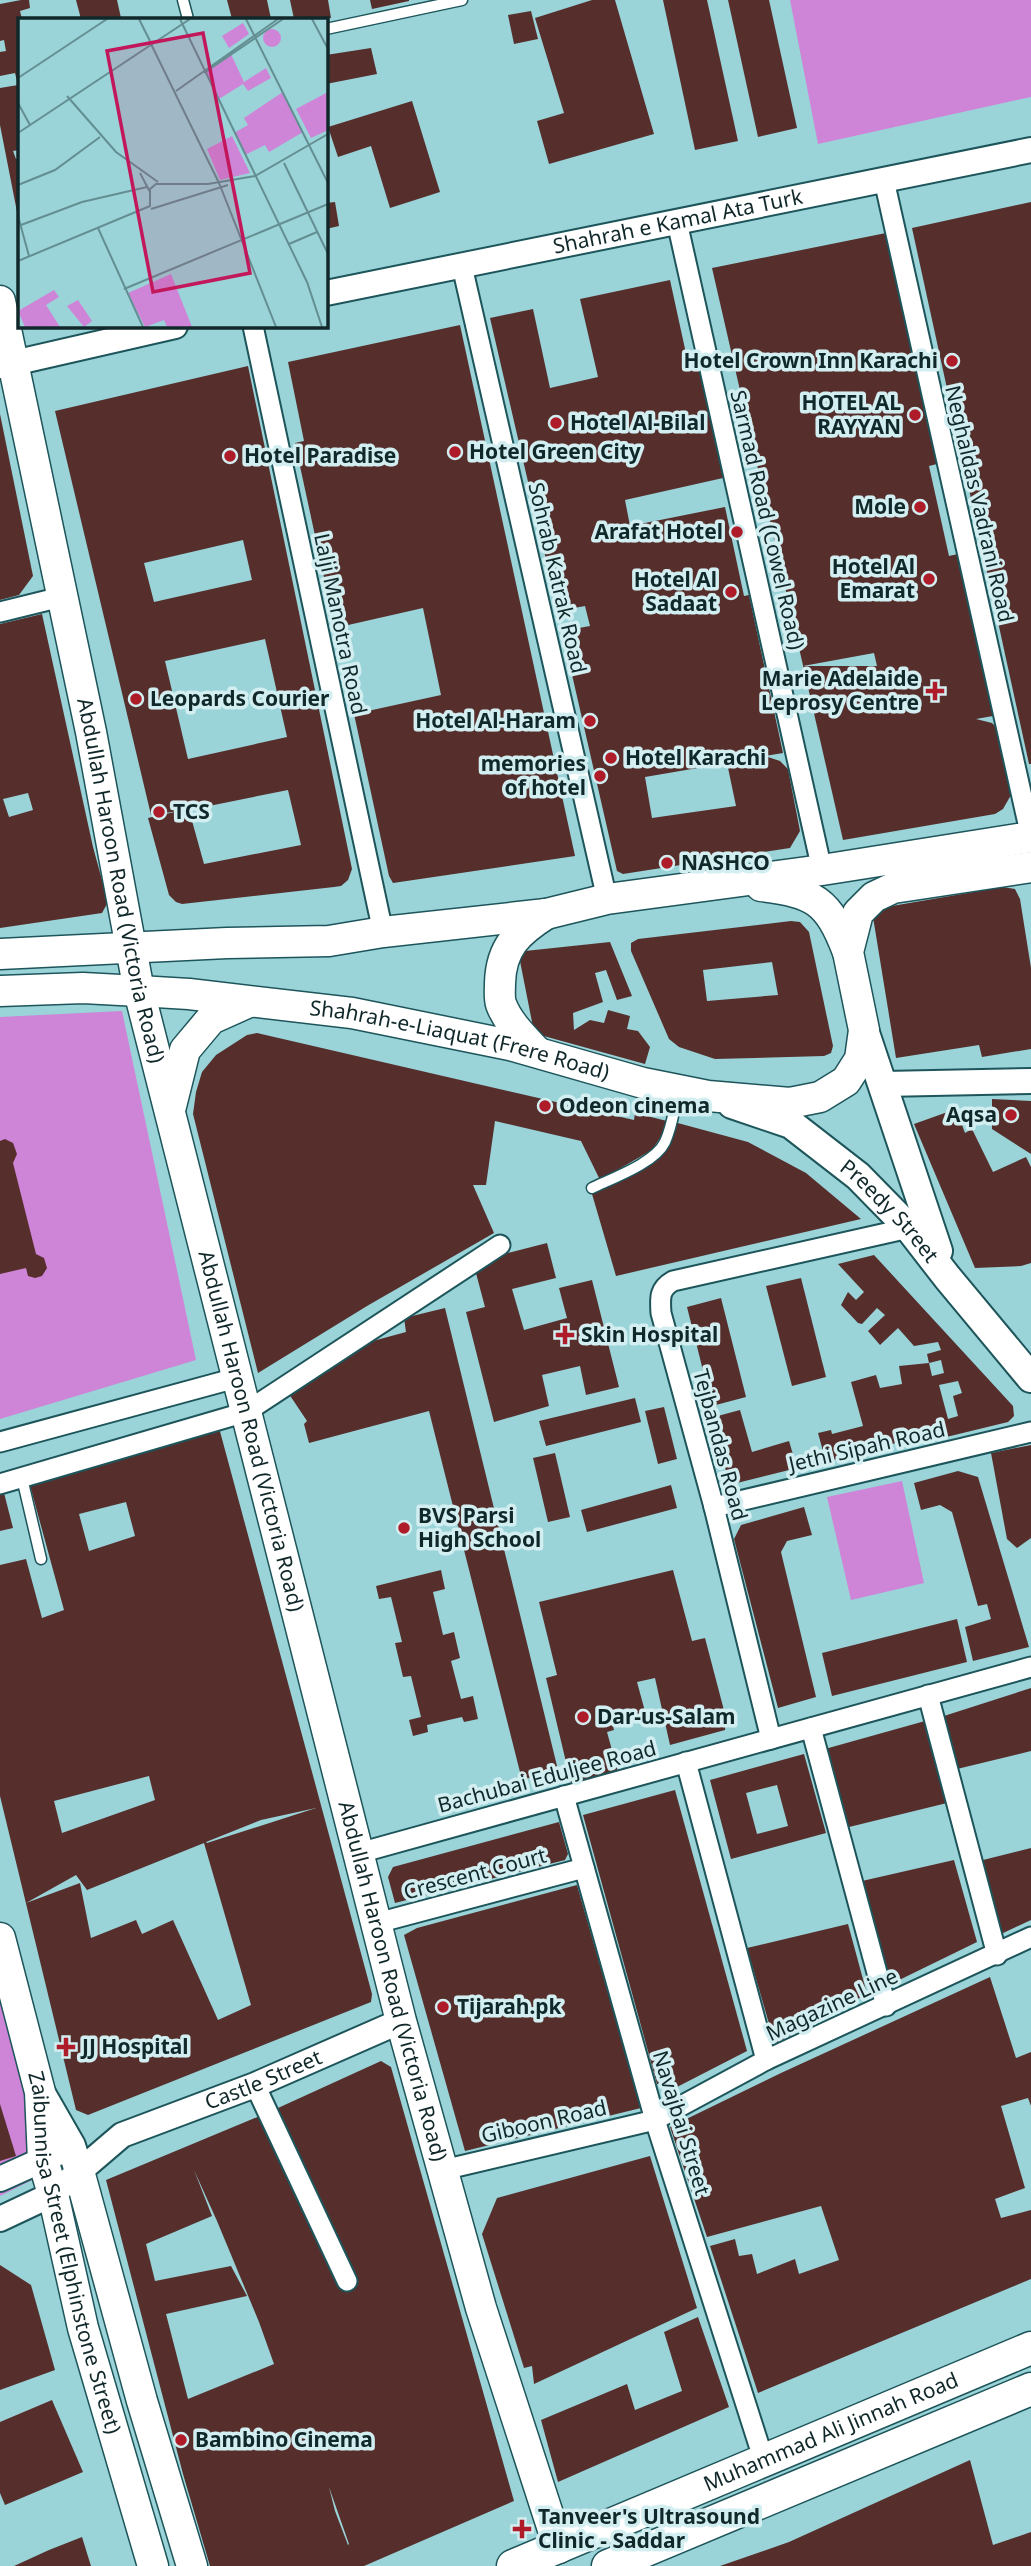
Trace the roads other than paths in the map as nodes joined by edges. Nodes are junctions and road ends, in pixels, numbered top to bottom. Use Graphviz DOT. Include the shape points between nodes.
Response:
graph roads {
  1 [pos="183,0"];
  2 [pos="461,0"];
  3 [pos="188,18"];
  4 [pos="327,29"];
  5 [pos="1031,150"];
  6 [pos="884,180"];
  7 [pos="677,222"];
  8 [pos="462,266"];
  9 [pos="327,293"];
  10 [pos="0,301"];
  11 [pos="171,327"];
  12 [pos="253,327"];
  13 [pos="7,365"];
  14 [pos="61,597"];
  15 [pos="0,612"];
  16 [pos="1031,837"];
  17 [pos="1031,867"];
  18 [pos="822,870"];
  19 [pos="680,888"];
  20 [pos="607,899"];
  21 [pos="546,914"];
  22 [pos="383,932"];
  23 [pos="130,948"];
  24 [pos="848,952"];
  25 [pos="0,954"];
  26 [pos="0,991"];
  27 [pos="139,991"];
  28 [pos="252,1001"];
  29 [pos="864,1030"];
  30 [pos="537,1053"];
  31 [pos="1031,1081"];
  32 [pos="884,1084"];
  33 [pos="679,1090"];
  34 [pos="708,1096"];
  35 [pos="170,1108"];
  36 [pos="592,1188"];
  37 [pos="909,1228"];
  38 [pos="500,1245"];
  39 [pos="947,1277"];
  40 [pos="236,1378"];
  41 [pos="1031,1378"];
  42 [pos="246,1412"];
  43 [pos="1031,1432"];
  44 [pos="0,1442"];
  45 [pos="22,1478"];
  46 [pos="0,1484"];
  47 [pos="714,1507"];
  48 [pos="41,1559"];
  49 [pos="1031,1667"];
  50 [pos="928,1695"];
  51 [pos="811,1728"];
  52 [pos="771,1739"];
  53 [pos="686,1762"];
  54 [pos="564,1796"];
  55 [pos="359,1853"];
  56 [pos="584,1868"];
  57 [pos="377,1923"];
  58 [pos="0,1937"];
  59 [pos="1031,1937"];
  60 [pos="997,1955"];
  61 [pos="886,2006"];
  62 [pos="401,2021"];
  63 [pos="766,2060"];
  64 [pos="255,2085"];
  65 [pos="40,2092"];
  66 [pos="655,2120"];
  67 [pos="75,2159"];
  68 [pos="43,2160"];
  69 [pos="443,2169"];
  70 [pos="0,2179"];
  71 [pos="53,2194"];
  72 [pos="0,2219"];
  73 [pos="347,2281"];
  74 [pos="1031,2348"];
  75 [pos="1031,2389"];
  76 [pos="764,2461"];
  77 [pos="559,2548"];
  78 [pos="153,2566"];
  79 [pos="192,2566"];
  80 [pos="513,2566"];
  81 [pos="608,2566"];
  1 -- 3 [label="lane"];
  2 -- 4 [label="lane"];
  5 -- 6 [label="street, Shahrah e Kamal Ata Turk"];
  6 -- 7 [label="street, Shahrah e Kamal Ata Turk"];
  6 -- 16 [label="street, Neghaldas Vadrani Road"];
  7 -- 8 [label="street, Shahrah e Kamal Ata Turk"];
  7 -- 18 [label="street, Sarmad Road (Cowel Road)"];
  8 -- 9 [label="street, Shahrah e Kamal Ata Turk"];
  8 -- 20 [label="street, Sohrab Katrak Road"];
  10 -- 13 [label="main road, Abdullah Haroon Road (Victoria Road)"];
  11 -- 13 [label="street"];
  12 -- 22 [label="street, Lalji Manotra Road"];
  13 -- 14 [label="main road, Abdullah Haroon Road (Victoria Road)"];
  14 -- 15 [label="street"];
  14 -- 23 [label="main road, Abdullah Haroon Road (Victoria Road)"];
  16 -- 18 [label="main road"];
  17 -- 24 [label="main road, Shahrah-e-Liaquat (Frere Road)" via="893,888 874,897 858,913"];
  18 -- 19 [label="main road"];
  19 -- 20 [label="main road"];
  19 -- 24 [label="main road" via="793,890 819,902 837,924"];
  20 -- 21 [label="main road"];
  21 -- 22 [label="main road"];
  21 -- 30 [label="main road" via="522,929 510,944 500,976 500,1002 512,1025"];
  22 -- 23 [label="main road" via="329,941"];
  23 -- 25 [label="main road"];
  23 -- 27 [label="main road, Abdullah Haroon Road (Victoria Road)"];
  24 -- 29 [label="main road, Shahrah-e-Liaquat (Frere Road)"];
  26 -- 27 [label="main road, Shahrah-e-Liaquat (Frere Road)"];
  27 -- 28 [label="main road, Shahrah-e-Liaquat (Frere Road)"];
  27 -- 35 [label="main road, Abdullah Haroon Road (Victoria Road)"];
  28 -- 30 [label="main road, Shahrah-e-Liaquat (Frere Road)" via="352,1013"];
  28 -- 35 [label="main road" via="211,1019 185,1051"];
  29 -- 32 [label="main road"];
  29 -- 34 [label="main road, Shahrah-e-Liaquat (Frere Road)" via="860,1059 846,1081 820,1097 790,1103"];
  30 -- 33 [label="main road, Shahrah-e-Liaquat (Frere Road)"];
  31 -- 32 [label="street"];
  32 -- 39 [label="main road"];
  33 -- 34 [label="main road, Shahrah-e-Liaquat (Frere Road)"];
  33 -- 36 [label="lane" via="665,1144 645,1162"];
  34 -- 37 [label="main road, Preedy Street" via="790,1124 858,1176"];
  35 -- 40 [label="main road, Abdullah Haroon Road (Victoria Road)"];
  37 -- 39 [label="main road, Preedy Street"];
  37 -- 47 [label="street, Tejbandas Road" via="664,1286 661,1313"];
  38 -- 42 [label="street"];
  39 -- 41 [label="main road, Preedy Street"];
  40 -- 42 [label="main road, Abdullah Haroon Road (Victoria Road)"];
  40 -- 44 [label="street"];
  42 -- 45 [label="street"];
  42 -- 55 [label="main road, Abdullah Haroon Road (Victoria Road)"];
  43 -- 47 [label="street, Jethi Sipah Road"];
  45 -- 46 [label="street"];
  45 -- 48 [label="lane"];
  47 -- 52 [label="street, Tejbandas Road"];
  49 -- 50 [label="street, Bachubai Eduljee Road"];
  50 -- 51 [label="street, Bachubai Eduljee Road"];
  50 -- 60 [label="street"];
  51 -- 52 [label="street, Bachubai Eduljee Road"];
  51 -- 61 [label="street"];
  52 -- 53 [label="street, Bachubai Eduljee Road"];
  53 -- 54 [label="street, Bachubai Eduljee Road"];
  53 -- 63 [label="street"];
  54 -- 55 [label="street, Bachubai Eduljee Road"];
  54 -- 56 [label="street, Navajbai Street"];
  55 -- 57 [label="main road, Abdullah Haroon Road (Victoria Road)"];
  56 -- 57 [label="street, Crescent Court"];
  56 -- 66 [label="street, Navajbai Street"];
  57 -- 62 [label="main road, Abdullah Haroon Road (Victoria Road)"];
  58 -- 65 [label="main road, Zaibunnisa Street (Elphinstone Street)"];
  59 -- 60 [label="street, Magazine Line"];
  60 -- 61 [label="street, Magazine Line"];
  61 -- 63 [label="street, Magazine Line"];
  62 -- 64 [label="street, Castle Street"];
  62 -- 69 [label="main road, Abdullah Haroon Road (Victoria Road)"];
  63 -- 66 [label="street, Magazine Line"];
  64 -- 67 [label="street, Castle Street" via="122,2135"];
  64 -- 73 [label="street"];
  65 -- 67 [label="main road"];
  65 -- 68 [label="main road, Zaibunnisa Street (Elphinstone Street)"];
  66 -- 69 [label="street, Giboon Road"];
  66 -- 76 [label="street, Navajbai Street"];
  67 -- 68 [label="street"];
  67 -- 71 [label="street, Castle Street"];
  67 -- 79 [label="main road"];
  68 -- 70 [label="street"];
  68 -- 71 [label="main road, Zaibunnisa Street (Elphinstone Street)"];
  69 -- 77 [label="main road, Abdullah Haroon Road (Victoria Road)" via="481,2308"];
  71 -- 72 [label="street, Castle Street"];
  71 -- 78 [label="main road, Zaibunnisa Street (Elphinstone Street)" via="83,2328"];
  74 -- 76 [label="highway, Muhammad Ali Jinnah Road"];
  75 -- 81 [label="highway, Muhammad Ali Jinnah Road"];
  76 -- 77 [label="highway, Muhammad Ali Jinnah Road"];
  77 -- 80 [label="highway, Muhammad Ali Jinnah Road"];
}
